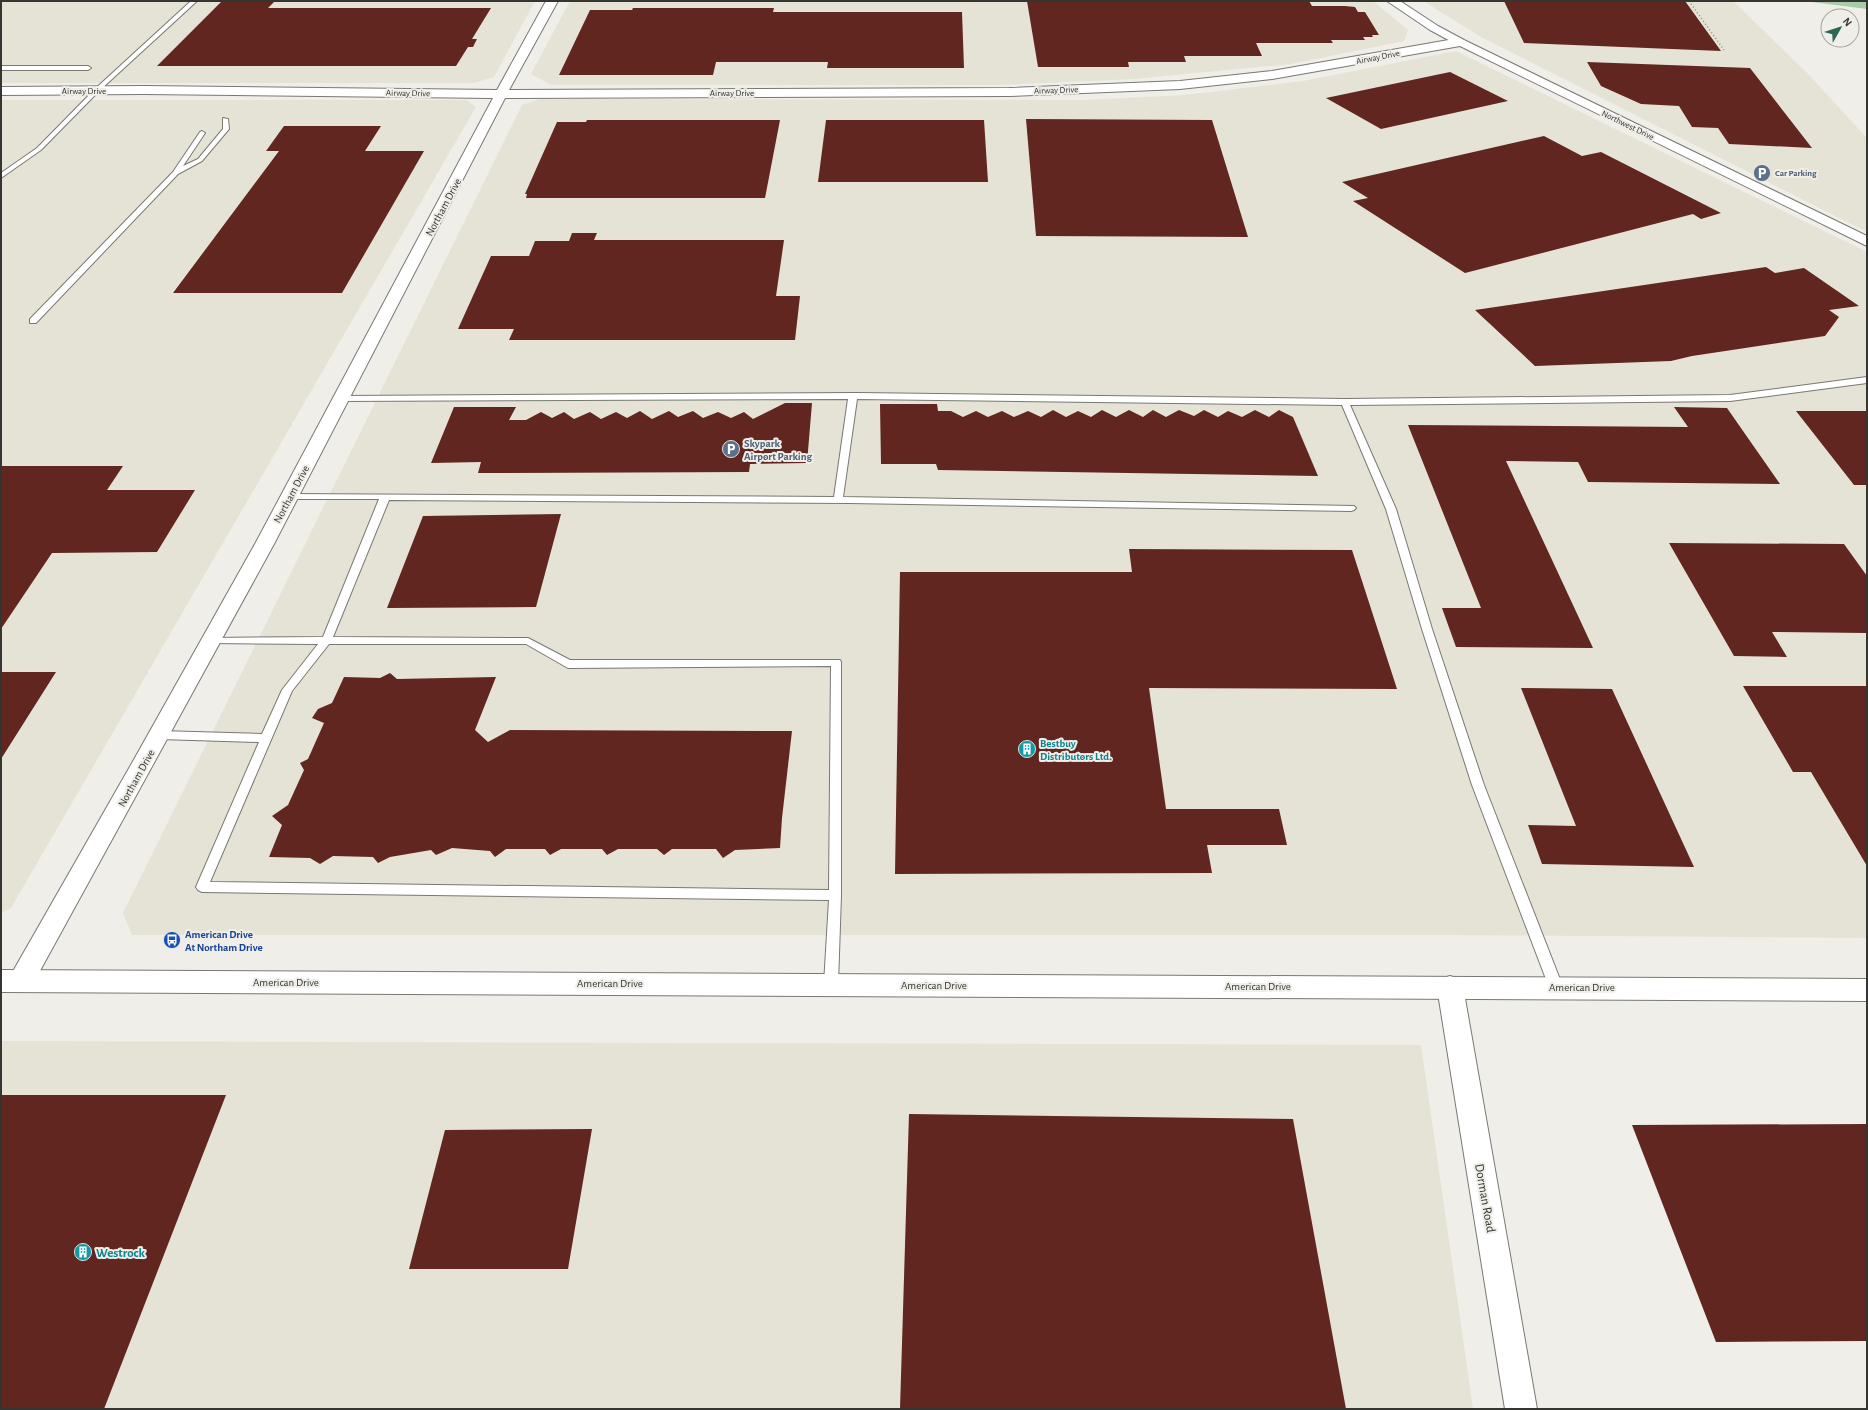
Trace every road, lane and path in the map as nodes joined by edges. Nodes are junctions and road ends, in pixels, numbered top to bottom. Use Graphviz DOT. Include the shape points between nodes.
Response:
graph roads {
  1 [pos="194,1"];
  2 [pos="552,1"];
  3 [pos="1393,1"];
  4 [pos="1460,42"];
  5 [pos="1,68"];
  6 [pos="88,68"];
  7 [pos="97,90"];
  8 [pos="1,91"];
  9 [pos="502,94"];
  10 [pos="225,119"];
  11 [pos="202,133"];
  12 [pos="175,173"];
  13 [pos="1,176"];
  14 [pos="1867,242"];
  15 [pos="33,321"];
  16 [pos="1867,380"];
  17 [pos="852,396"];
  18 [pos="342,399"];
  19 [pos="1345,402"];
  20 [pos="290,496"];
  21 [pos="385,497"];
  22 [pos="838,500"];
  23 [pos="1351,508"];
  24 [pos="327,639"];
  25 [pos="212,640"];
  26 [pos="160,735"];
  27 [pos="266,738"];
  28 [pos="835,895"];
  29 [pos="11,981"];
  30 [pos="831,984"];
  31 [pos="1450,987"];
  32 [pos="1556,987"];
  33 [pos="1867,990"];
  34 [pos="1521,1409"];
  1 -- 7 [label="lane"];
  2 -- 9 [label="street, Northam Drive"];
  3 -- 4 [label="street, Northwest Drive"];
  4 -- 9 [label="street, Airway Drive" via="1272,76 1180,85 1002,92"];
  4 -- 14 [label="street, Northwest Drive"];
  5 -- 6 [label="lane"];
  7 -- 8 [label="street, Airway Drive"];
  7 -- 9 [label="street, Airway Drive"];
  7 -- 13 [label="lane" via="39,150"];
  9 -- 18 [label="street, Northam Drive"];
  10 -- 12 [label="lane" via="226,129 200,160"];
  11 -- 12 [label="lane"];
  12 -- 15 [label="lane"];
  16 -- 19 [label="lane" via="1730,398"];
  17 -- 18 [label="lane"];
  17 -- 19 [label="lane"];
  17 -- 22 [label="lane"];
  18 -- 20 [label="street, Northam Drive"];
  19 -- 32 [label="lane" via="1391,509 1426,629 1478,785"];
  20 -- 21 [label="lane"];
  20 -- 25 [label="street, Northam Drive"];
  21 -- 22 [label="lane"];
  21 -- 24 [label="lane"];
  22 -- 23 [label="lane"];
  24 -- 25 [label="lane"];
  24 -- 27 [label="lane" via="288,690"];
  24 -- 28 [label="lane" via="528,642 568,664 836,662"];
  25 -- 26 [label="street, Northam Drive"];
  26 -- 27 [label="lane"];
  26 -- 29 [label="street, Northam Drive"];
  27 -- 28 [label="lane" via="202,887"];
  28 -- 30 [label="lane"];
  29 -- 30 [label="street, American Drive"];
  30 -- 31 [label="street, American Drive"];
  31 -- 32 [label="street, American Drive"];
  31 -- 34 [label="street, Dorman Road"];
  32 -- 33 [label="street, American Drive"];
}
